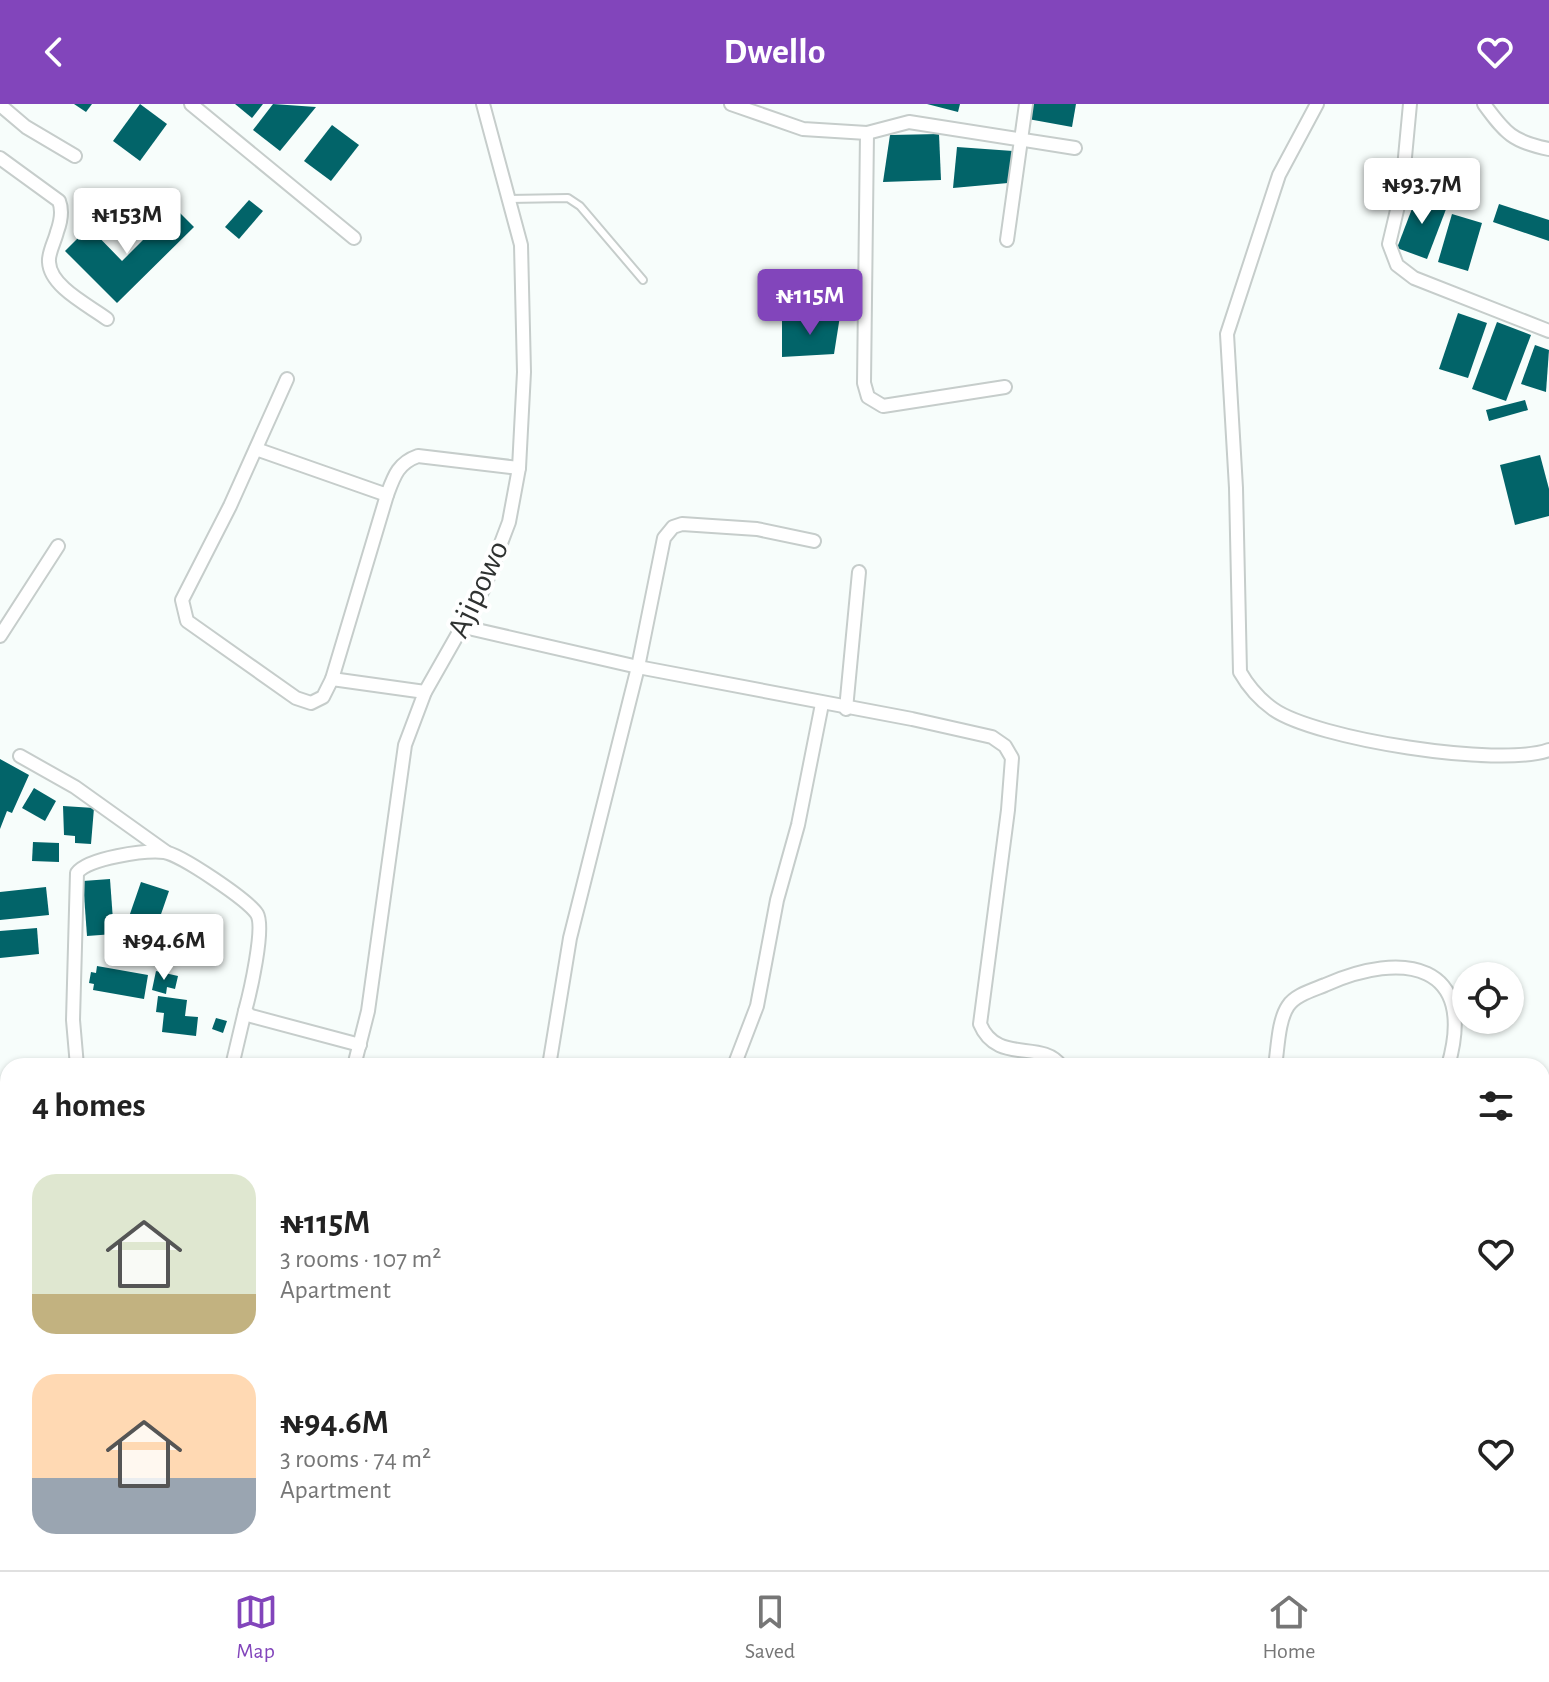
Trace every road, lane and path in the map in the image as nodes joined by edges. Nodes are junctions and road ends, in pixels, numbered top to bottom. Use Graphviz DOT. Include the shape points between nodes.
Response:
graph roads {
  1 [pos="483,104"];
  2 [pos="731,104"];
  3 [pos="1026,104"];
  4 [pos="1317,104"];
  5 [pos="1410,104"];
  6 [pos="1484,104"];
  7 [pos="0,105"];
  8 [pos="200,107"];
  9 [pos="867,133"];
  10 [pos="1019,138"];
  11 [pos="1075,148"];
  12 [pos="1549,149"];
  13 [pos="75,156"];
  14 [pos="0,158"];
  15 [pos="509,199"];
  16 [pos="354,238"];
  17 [pos="1007,240"];
  18 [pos="643,280"];
  19 [pos="107,319"];
  20 [pos="1549,331"];
  21 [pos="287,379"];
  22 [pos="1005,387"];
  23 [pos="256,449"];
  24 [pos="519,468"];
  25 [pos="387,495"];
  26 [pos="814,541"];
  27 [pos="58,546"];
  28 [pos="859,572"];
  29 [pos="464,627"];
  30 [pos="0,636"];
  31 [pos="638,667"];
  32 [pos="332,679"];
  33 [pos="425,692"];
  34 [pos="822,704"];
  35 [pos="846,709"];
  36 [pos="1549,750"];
  37 [pos="20,756"];
  38 [pos="166,852"];
  39 [pos="245,1011"];
  40 [pos="360,1045"];
  41 [pos="76,1058"];
  42 [pos="234,1058"];
  43 [pos="356,1058"];
  44 [pos="550,1058"];
  45 [pos="737,1058"];
  46 [pos="1053,1058"];
  47 [pos="1276,1058"];
  48 [pos="1450,1058"];
  1 -- 15 [label="street, Ajipowo"];
  2 -- 9 [label="street" via="803,129"];
  3 -- 10 [label="street"];
  4 -- 36 [label="street" via="1279,175 1227,334 1240,672 1273,709 1311,727 1443,753 1501,758"];
  5 -- 20 [label="street" via="1402,189 1389,244 1397,265 1414,278"];
  6 -- 12 [label="street" via="1503,131 1523,144"];
  7 -- 13 [label="street"];
  8 -- 16 [label="street"];
  9 -- 10 [label="street" via="909,122"];
  9 -- 22 [label="street" via="863,269 868,397 883,406"];
  10 -- 11 [label="street"];
  10 -- 17 [label="street"];
  14 -- 19 [label="street" via="59,201 60,224 48,261 52,273"];
  15 -- 18 [label="lane" via="568,198"];
  15 -- 24 [label="street, Ajipowo" via="523,273"];
  21 -- 23 [label="street"];
  23 -- 25 [label="street"];
  23 -- 32 [label="street" via="182,600 182,612 199,630 296,698 311,703 323,697"];
  24 -- 25 [label="street" via="418,456 396,470"];
  24 -- 29 [label="street, Ajipowo" via="509,522"];
  25 -- 32 [label="street"];
  26 -- 31 [label="street" via="757,529 673,527 664,538"];
  27 -- 30 [label="street"];
  28 -- 35 [label="street"];
  29 -- 31 [label="street"];
  29 -- 33 [label="street, Ajipowo"];
  31 -- 34 [label="street"];
  31 -- 44 [label="street" via="570,938"];
  32 -- 33 [label="street"];
  33 -- 40 [label="street, Ajipowo" via="405,745"];
  34 -- 35 [label="street"];
  34 -- 45 [label="street" via="757,1006"];
  35 -- 46 [label="street" via="992,737 1012,758 980,1024 1005,1049"];
  37 -- 38 [label="street" via="75,787"];
  38 -- 39 [label="street" via="257,914 260,928"];
  38 -- 41 [label="street" via="95,860 77,873"];
  39 -- 40 [label="street"];
  39 -- 42 [label="street"];
  40 -- 43 [label="street, Ajipowo"];
  47 -- 48 [label="street" via="1289,1002 1339,979 1408,968 1434,977 1455,1011 1457,1032"];
}
